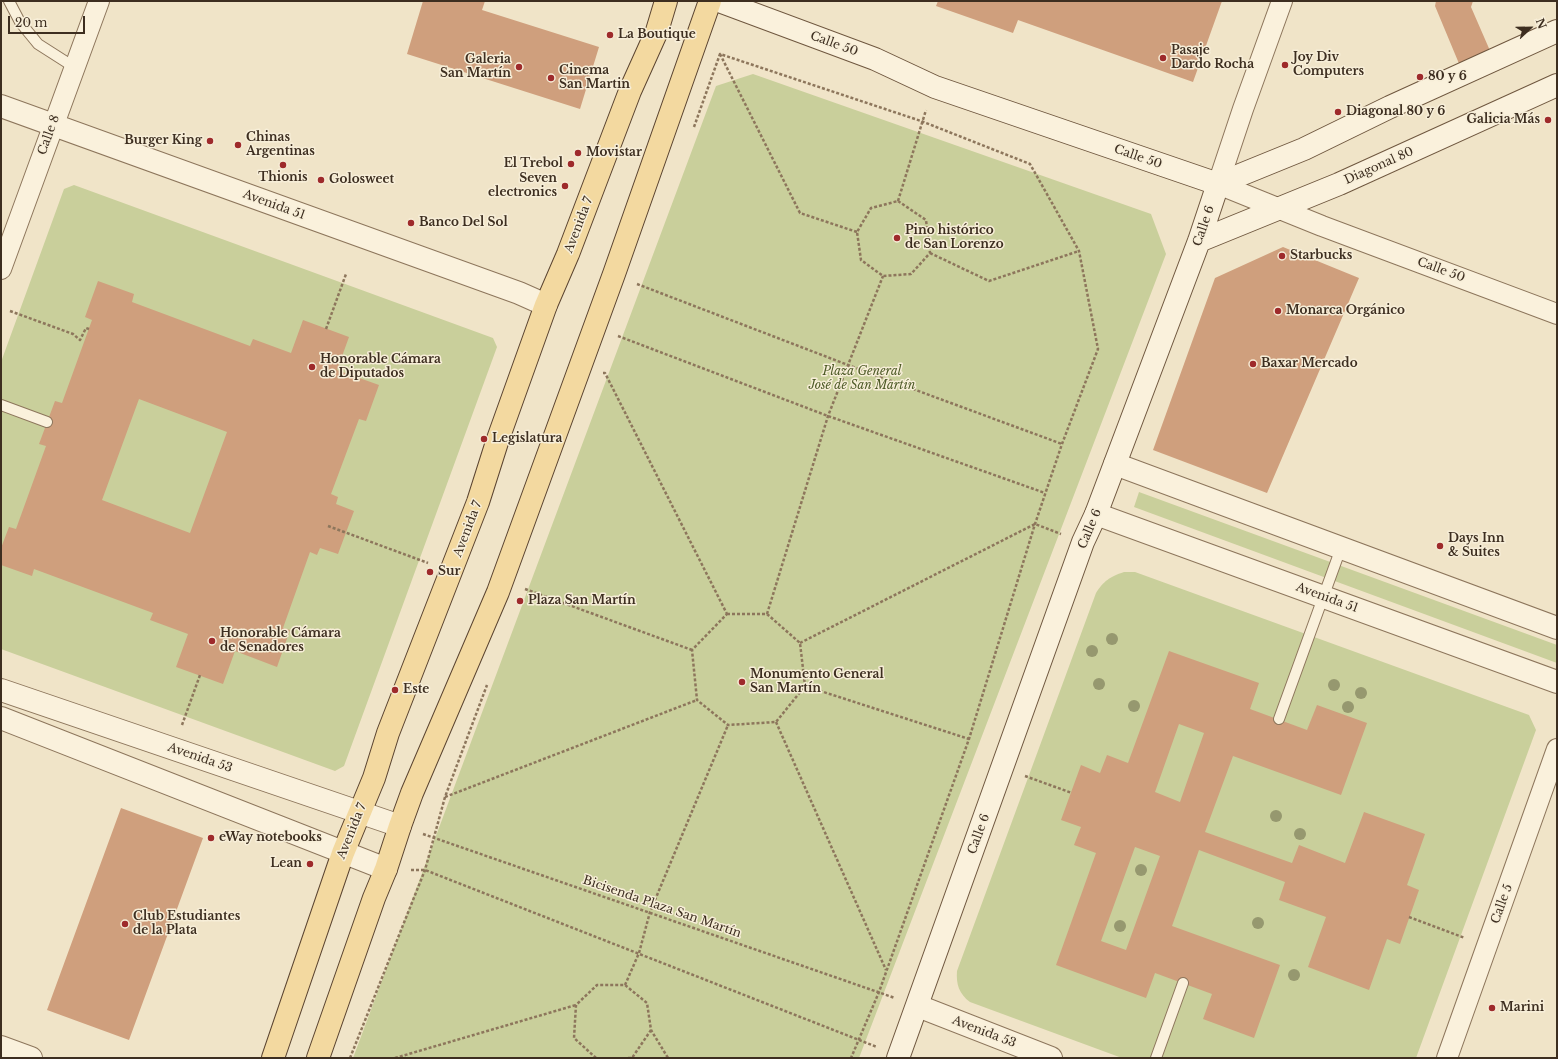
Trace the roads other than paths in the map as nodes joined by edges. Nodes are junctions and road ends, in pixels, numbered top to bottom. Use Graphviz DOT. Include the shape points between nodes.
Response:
graph roads {
  1 [pos="10,1"];
  2 [pos="98,1"];
  3 [pos="666,1"];
  4 [pos="710,1"];
  5 [pos="718,1"];
  6 [pos="1282,1"];
  7 [pos="1557,31"];
  8 [pos="74,67"];
  9 [pos="1557,85"];
  10 [pos="1,106"];
  11 [pos="53,125"];
  12 [pos="1218,184"];
  13 [pos="1279,208"];
  14 [pos="1199,241"];
  15 [pos="1,268"];
  16 [pos="546,305"];
  17 [pos="1557,314"];
  18 [pos="1,405"];
  19 [pos="47,422"];
  20 [pos="1115,464"];
  21 [pos="1096,514"];
  22 [pos="1340,548"];
  23 [pos="1323,596"];
  24 [pos="1557,628"];
  25 [pos="1557,682"];
  26 [pos="1,690"];
  27 [pos="1,718"];
  28 [pos="1279,720"];
  29 [pos="1557,749"];
  30 [pos="359,813"];
  31 [pos="400,826"];
  32 [pos="343,853"];
  33 [pos="386,869"];
  34 [pos="1184,983"];
  35 [pos="918,1006"];
  36 [pos="1,1048"];
  37 [pos="902,1057"];
  38 [pos="31,1058"];
  39 [pos="273,1058"];
  40 [pos="318,1058"];
  41 [pos="1051,1058"];
  42 [pos="1156,1058"];
  43 [pos="1446,1058"];
  1 -- 8 [label="lane" via="20,22 38,44"];
  2 -- 8 [label="street, Calle 8"];
  3 -- 16 [label="main road, Avenida 7" via="657,31 630,91"];
  4 -- 31 [label="main road" via="498,592"];
  5 -- 12 [label="street, Calle 50" via="875,59 935,87"];
  6 -- 12 [label="street, Calle 6"];
  7 -- 12 [label="street" via="1304,149"];
  8 -- 11 [label="street, Calle 8"];
  9 -- 13 [label="street, Diagonal 80" via="1339,184"];
  10 -- 11 [label="street, Avenida 51"];
  11 -- 15 [label="street, Calle 8"];
  11 -- 16 [label="street, Avenida 51" via="519,293"];
  12 -- 13 [label="street, Calle 50"];
  12 -- 14 [label="street, Calle 6"];
  13 -- 14 [label="street, Diagonal 80"];
  13 -- 17 [label="street, Calle 50"];
  14 -- 20 [label="street, Calle 6"];
  16 -- 30 [label="main road, Avenida 7" via="478,502"];
  18 -- 19 [label="lane"];
  20 -- 21 [label="street, Calle 6"];
  20 -- 22 [label="street"];
  21 -- 23 [label="street, Avenida 51"];
  21 -- 35 [label="street, Calle 6" via="1083,542"];
  22 -- 23 [label="lane"];
  22 -- 24 [label="street"];
  23 -- 25 [label="street, Avenida 51"];
  23 -- 28 [label="lane"];
  26 -- 30 [label="street, Avenida 53"];
  27 -- 32 [label="street"];
  29 -- 43 [label="street, Calle 5"];
  30 -- 31 [label="street, Avenida 53"];
  30 -- 32 [label="main road, Avenida 7"];
  31 -- 33 [label="main road"];
  32 -- 33 [label="street"];
  32 -- 39 [label="main road, Avenida 7"];
  33 -- 40 [label="main road"];
  34 -- 42 [label="lane"];
  35 -- 37 [label="street, Calle 6"];
  35 -- 41 [label="street, Avenida 53"];
  36 -- 38 [label="street"];
}
